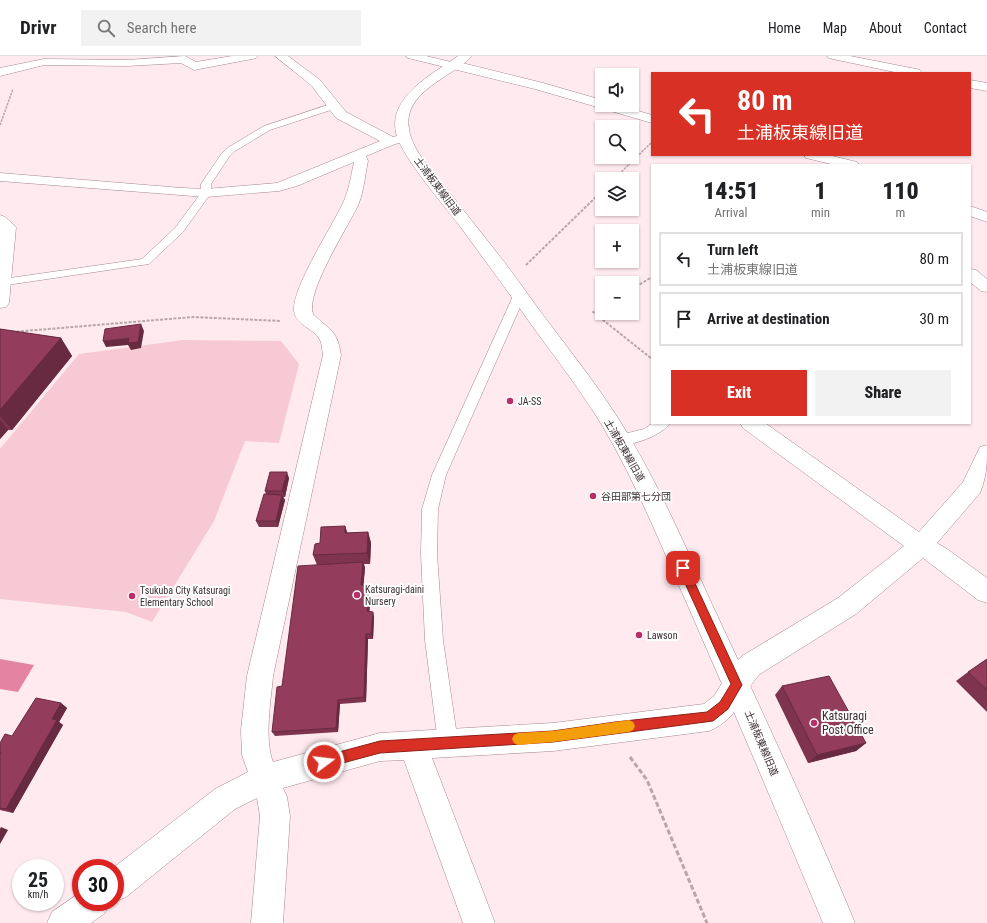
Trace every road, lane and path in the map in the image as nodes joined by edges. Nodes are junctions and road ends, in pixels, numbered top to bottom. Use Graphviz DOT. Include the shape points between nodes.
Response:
graph roads {
  1 [pos="252,56"];
  2 [pos="412,56"];
  3 [pos="833,56"];
  4 [pos="288,57"];
  5 [pos="457,62"];
  6 [pos="27,66"];
  7 [pos="0,72"];
  8 [pos="911,72"];
  9 [pos="971,84"];
  10 [pos="987,88"];
  11 [pos="334,106"];
  12 [pos="651,119"];
  13 [pos="0,125"];
  14 [pos="398,139"];
  15 [pos="651,143"];
  16 [pos="359,155"];
  17 [pos="816,156"];
  18 [pos="849,164"];
  19 [pos="621,172"];
  20 [pos="0,177"];
  21 [pos="206,193"];
  22 [pos="595,198"];
  23 [pos="971,211"];
  24 [pos="987,217"];
  25 [pos="0,220"];
  26 [pos="971,275"];
  27 [pos="507,277"];
  28 [pos="651,278"];
  29 [pos="3,283"];
  30 [pos="639,285"];
  31 [pos="987,287"];
  32 [pos="519,296"];
  33 [pos="0,303"];
  34 [pos="603,320"];
  35 [pos="311,323"];
  36 [pos="8,332"];
  37 [pos="651,358"];
  38 [pos="660,424"];
  39 [pos="751,424"];
  40 [pos="621,440"];
  41 [pos="987,453"];
  42 [pos="921,546"];
  43 [pos="987,592"];
  44 [pos="737,685"];
  45 [pos="448,744"];
  46 [pos="412,746"];
  47 [pos="628,755"];
  48 [pos="264,779"];
  49 [pos="124,879"];
  50 [pos="267,923"];
  51 [pos="479,923"];
  52 [pos="707,923"];
  53 [pos="839,923"];
  1 -- 6 [label="street" via="194,66 183,59 127,63 44,62"];
  2 -- 5 [label="street"];
  3 -- 8 [label="street"];
  4 -- 11 [label="street" via="316,83"];
  5 -- 12 [label="street"];
  5 -- 14 [label="street, 土浦板東線旧道" via="407,103"];
  6 -- 7 [label="street"];
  6 -- 13 [label="path" via="15,85"];
  9 -- 10 [label="street"];
  11 -- 14 [label="street" via="341,115"];
  11 -- 21 [label="lane" via="267,128 232,149 225,155 206,184"];
  14 -- 16 [label="street"];
  14 -- 27 [label="street, 土浦板東線旧道"];
  15 -- 19 [label="path"];
  16 -- 21 [label="street" via="279,187"];
  16 -- 35 [label="street" via="361,161 352,201 303,302 303,313"];
  17 -- 18 [label="street"];
  20 -- 21 [label="street"];
  21 -- 29 [label="lane" via="179,230 145,262"];
  22 -- 27 [label="path" via="523,267"];
  23 -- 24 [label="street"];
  25 -- 29 [label="street" via="8,227"];
  26 -- 31 [label="street"];
  27 -- 32 [label="street, 土浦板東線旧道"];
  28 -- 30 [label="path"];
  29 -- 33 [label="street"];
  32 -- 40 [label="street, 土浦板東線旧道" via="582,379"];
  32 -- 45 [label="lane" via="438,475 430,509 429,554 434,640"];
  34 -- 37 [label="path"];
  35 -- 36 [label="path" via="192,317"];
  35 -- 48 [label="street" via="321,329 329,339 332,355 260,676 255,730 257,757"];
  38 -- 40 [label="lane" via="648,432"];
  39 -- 42 [label="street"];
  40 -- 44 [label="street, 土浦板東線旧道"];
  41 -- 42 [label="street" via="972,487"];
  42 -- 43 [label="street" via="939,556"];
  42 -- 44 [label="street" via="847,606 751,665"];
  44 -- 45 [label="street" via="724,705 709,717 553,737"];
  44 -- 53 [label="street, 土浦板東線旧道"];
  45 -- 46 [label="street"];
  46 -- 48 [label="street" via="380,747"];
  46 -- 51 [label="street"];
  47 -- 52 [label="path" via="647,780"];
  48 -- 49 [label="street" via="224,799"];
  48 -- 50 [label="street" via="272,797 275,816"];
}
